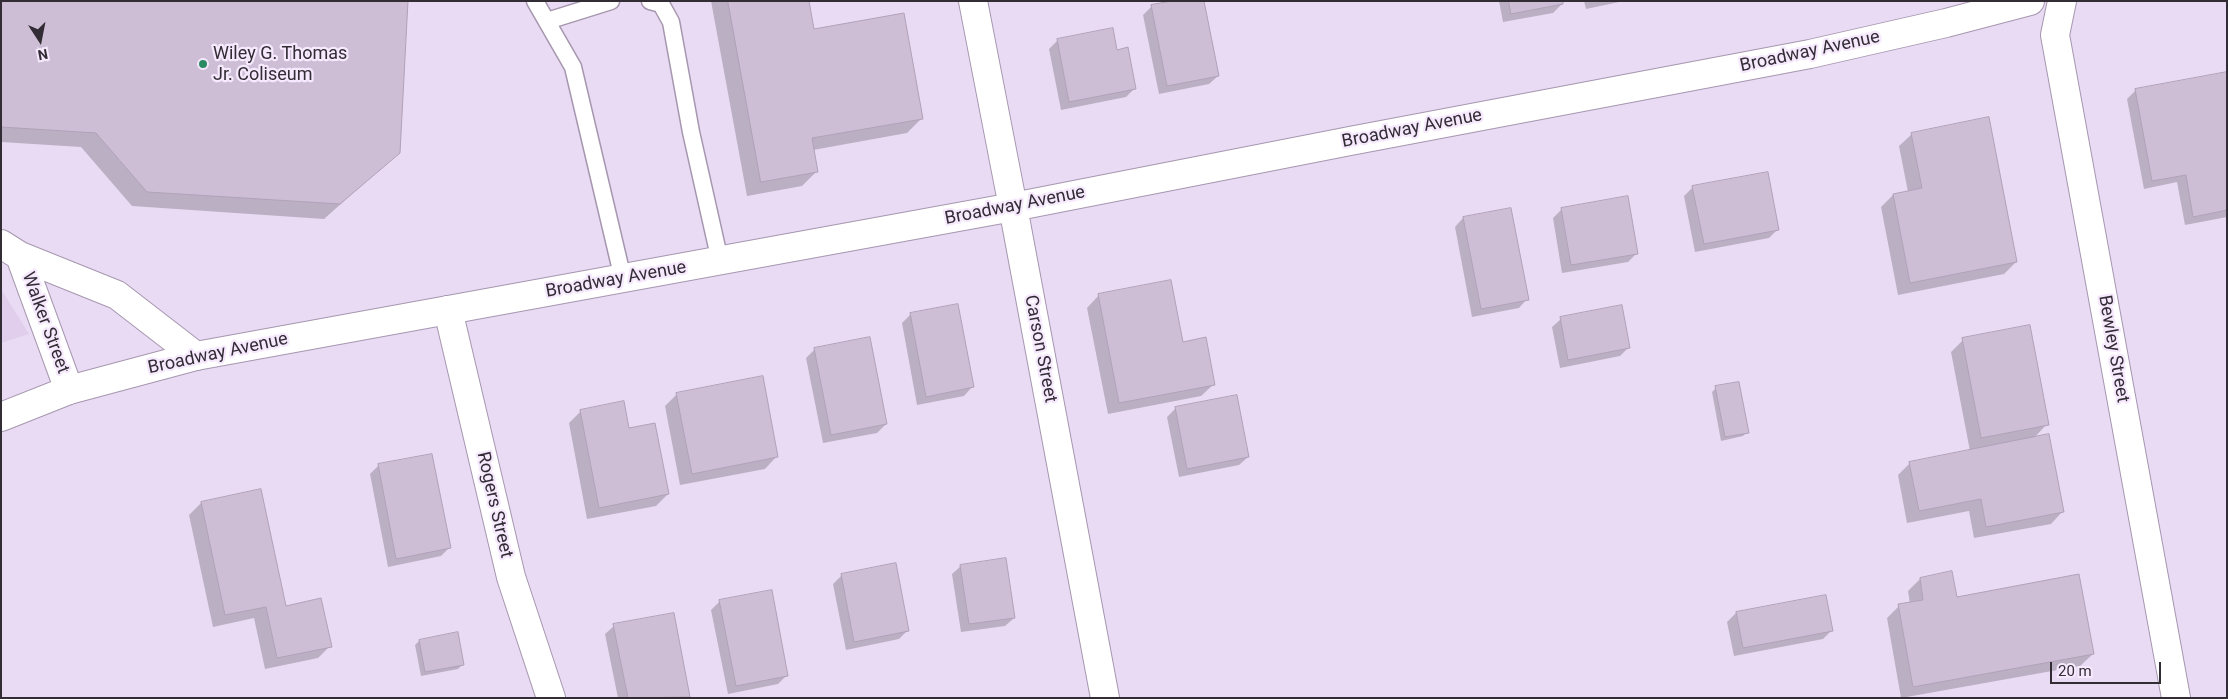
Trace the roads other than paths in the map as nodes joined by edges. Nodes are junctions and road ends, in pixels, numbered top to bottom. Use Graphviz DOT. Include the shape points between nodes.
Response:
graph roads {
  1 [pos="535,1"];
  2 [pos="611,1"];
  3 [pos="650,1"];
  4 [pos="972,1"];
  5 [pos="2030,1"];
  6 [pos="2062,1"];
  7 [pos="547,21"];
  8 [pos="1014,207"];
  9 [pos="11,250"];
  10 [pos="720,261"];
  11 [pos="622,279"];
  12 [pos="448,310"];
  13 [pos="196,356"];
  14 [pos="69,390"];
  15 [pos="1,417"];
  16 [pos="551,698"];
  17 [pos="1105,698"];
  18 [pos="2176,698"];
  1 -- 7 [label="lane"];
  2 -- 7 [label="lane"];
  3 -- 10 [label="lane" via="661,4 671,22"];
  4 -- 8 [label="street, Carson Street"];
  5 -- 8 [label="street, Broadway Avenue" via="1810,54"];
  6 -- 18 [label="street, Bewley Street" via="2055,35"];
  7 -- 11 [label="lane" via="573,67"];
  8 -- 10 [label="street, Broadway Avenue"];
  8 -- 17 [label="street, Carson Street"];
  9 -- 13 [label="street, Walker Street" via="117,295"];
  9 -- 14 [label="street, Walker Street"];
  10 -- 11 [label="street, Broadway Avenue"];
  11 -- 12 [label="street, Broadway Avenue"];
  12 -- 13 [label="street, Broadway Avenue"];
  12 -- 16 [label="street, Rogers Street" via="511,577"];
  13 -- 14 [label="street, Broadway Avenue"];
  14 -- 15 [label="street, Broadway Avenue"];
}
